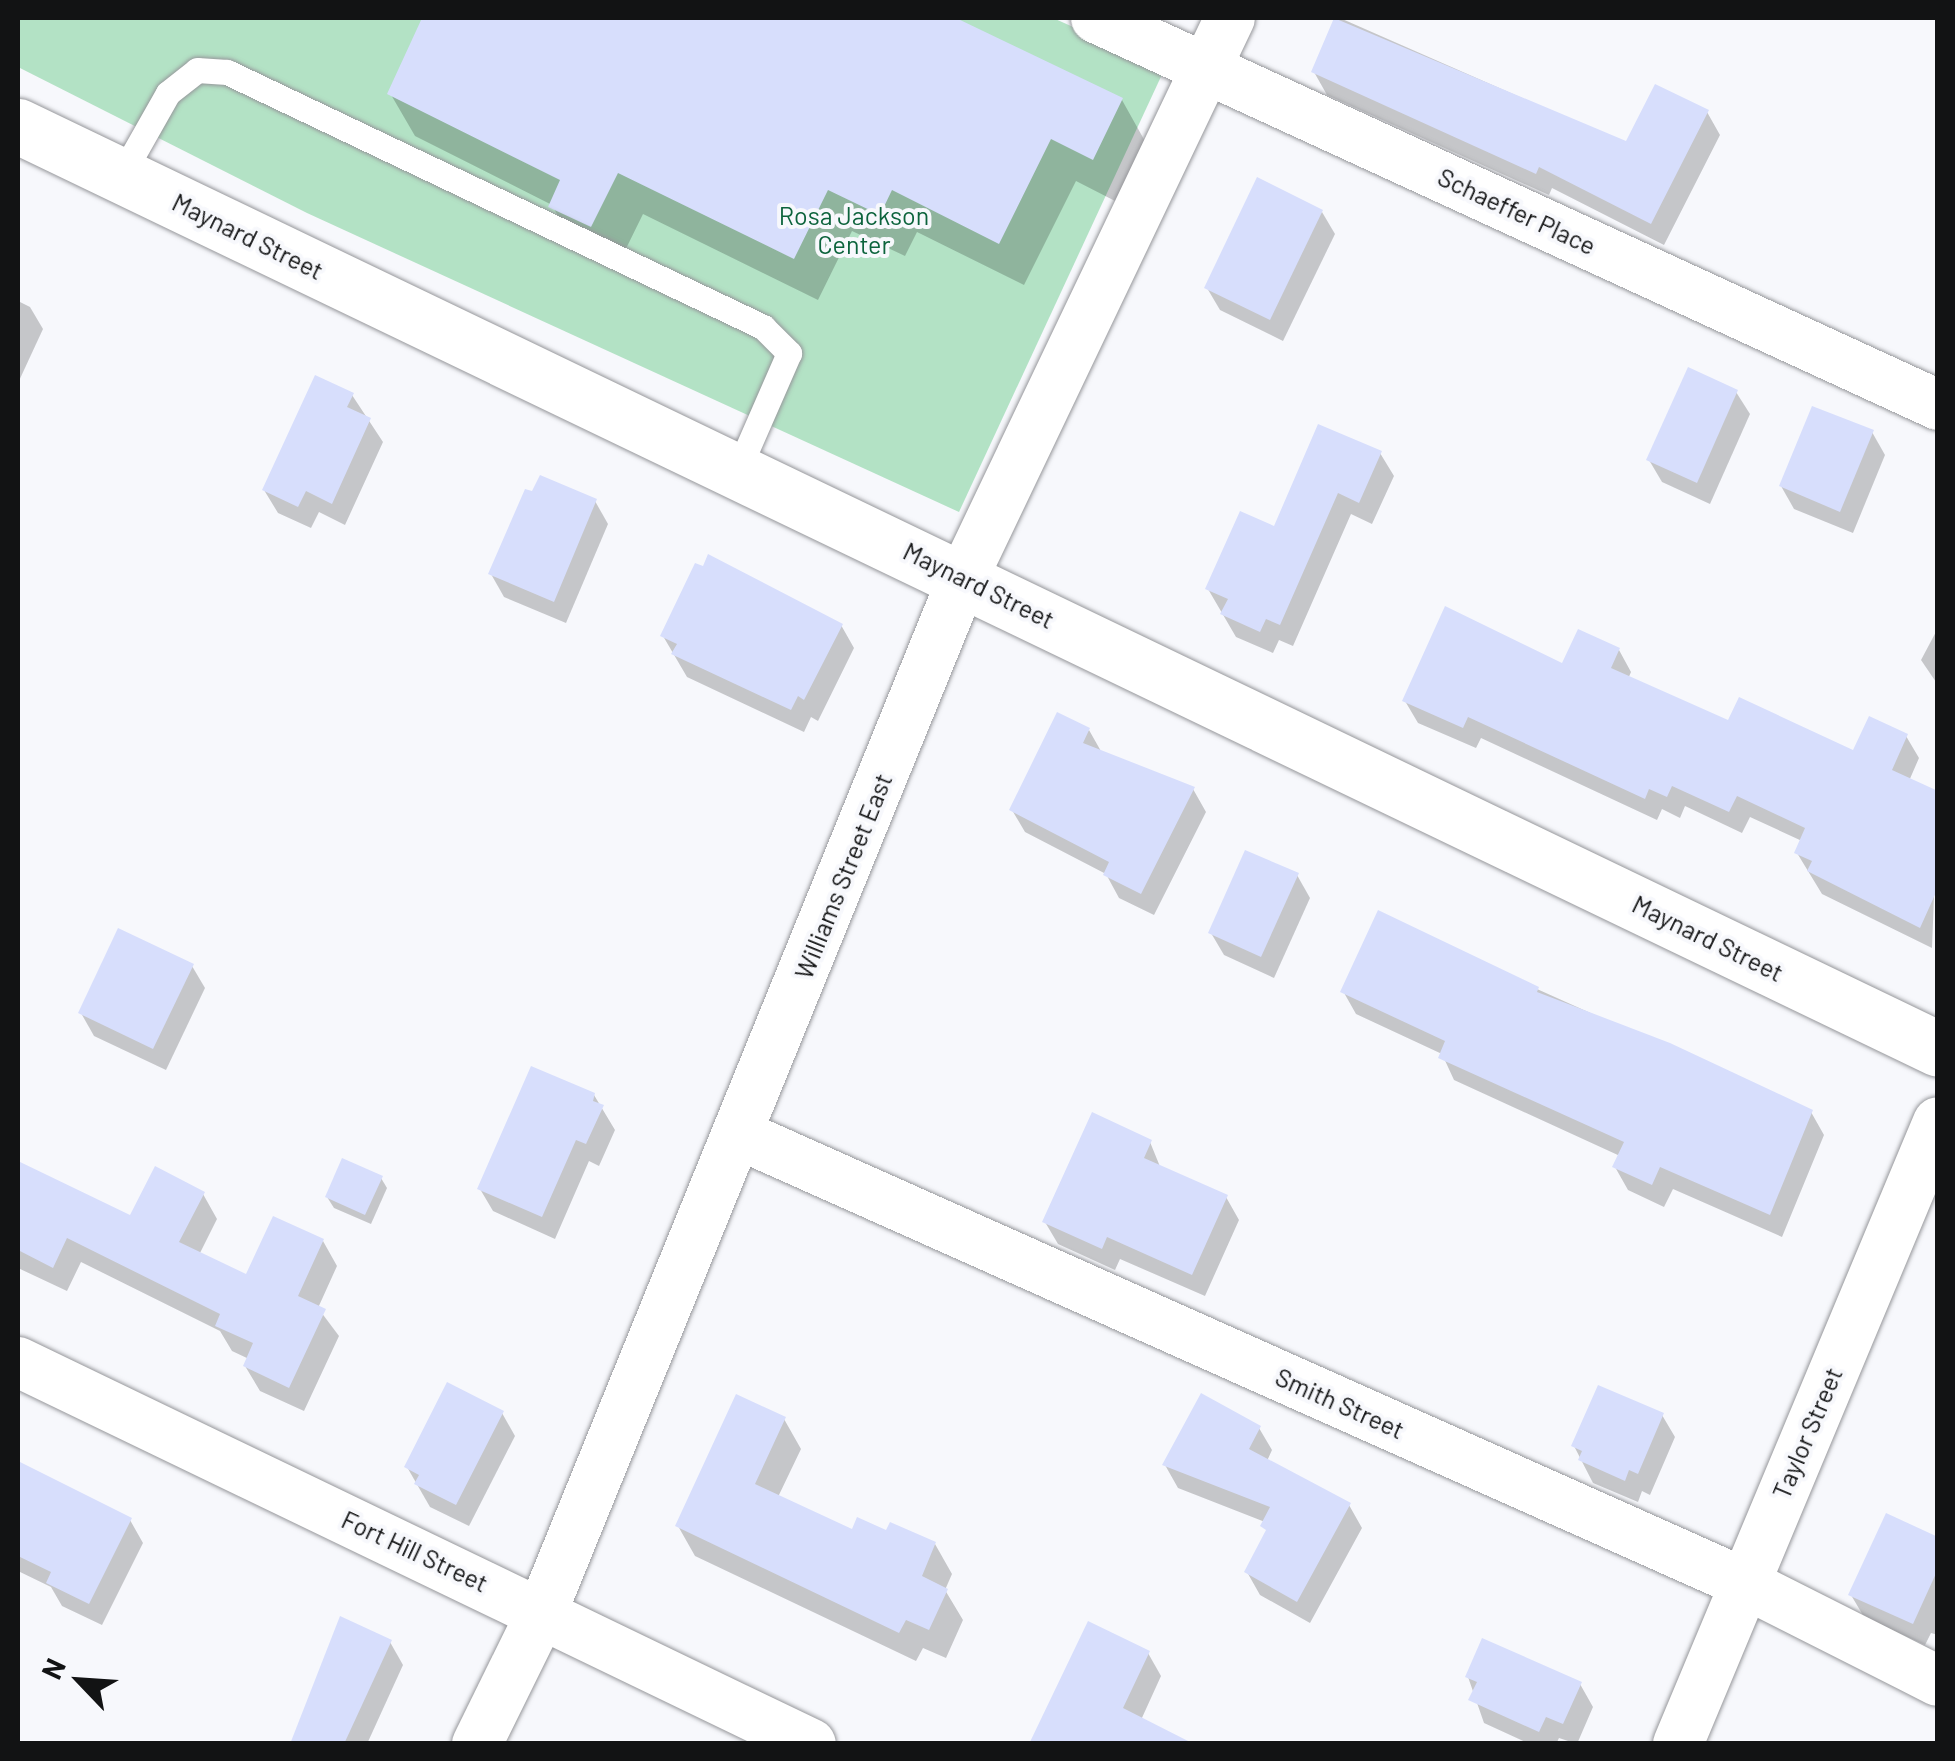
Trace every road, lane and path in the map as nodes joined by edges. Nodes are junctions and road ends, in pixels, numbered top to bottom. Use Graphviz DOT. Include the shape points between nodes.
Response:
graph roads {
  1 [pos="1096,18"];
  2 [pos="1230,18"];
  3 [pos="1208,68"];
  4 [pos="18,126"];
  5 [pos="121,176"];
  6 [pos="1938,405"];
  7 [pos="738,470"];
  8 [pos="963,578"];
  9 [pos="1938,1050"];
  10 [pos="1938,1122"];
  11 [pos="738,1134"];
  12 [pos="18,1362"];
  13 [pos="1744,1583"];
  14 [pos="542,1612"];
  15 [pos="1938,1681"];
  16 [pos="477,1744"];
  17 [pos="811,1744"];
  18 [pos="1678,1744"];
  1 -- 3 [label="street, Schaeffer Place"];
  2 -- 3 [label="street, Williams Street East"];
  3 -- 6 [label="street, Schaeffer Place"];
  3 -- 8 [label="street, Williams Street East"];
  4 -- 5 [label="street, Maynard Street"];
  5 -- 7 [label="street, Maynard Street"];
  5 -- 7 [label="lane" via="168,93 197,70 228,72 763,326 789,353"];
  7 -- 8 [label="street, Maynard Street"];
  8 -- 9 [label="street, Maynard Street"];
  8 -- 11 [label="street, Williams Street East"];
  10 -- 13 [label="street, Taylor Street"];
  11 -- 13 [label="street, Smith Street"];
  11 -- 14 [label="street, Williams Street East"];
  12 -- 14 [label="street, Fort Hill Street"];
  13 -- 15 [label="street, Smith Street"];
  13 -- 18 [label="street, Taylor Street"];
  14 -- 16 [label="street, Williams Street East"];
  14 -- 17 [label="street, Fort Hill Street"];
}
